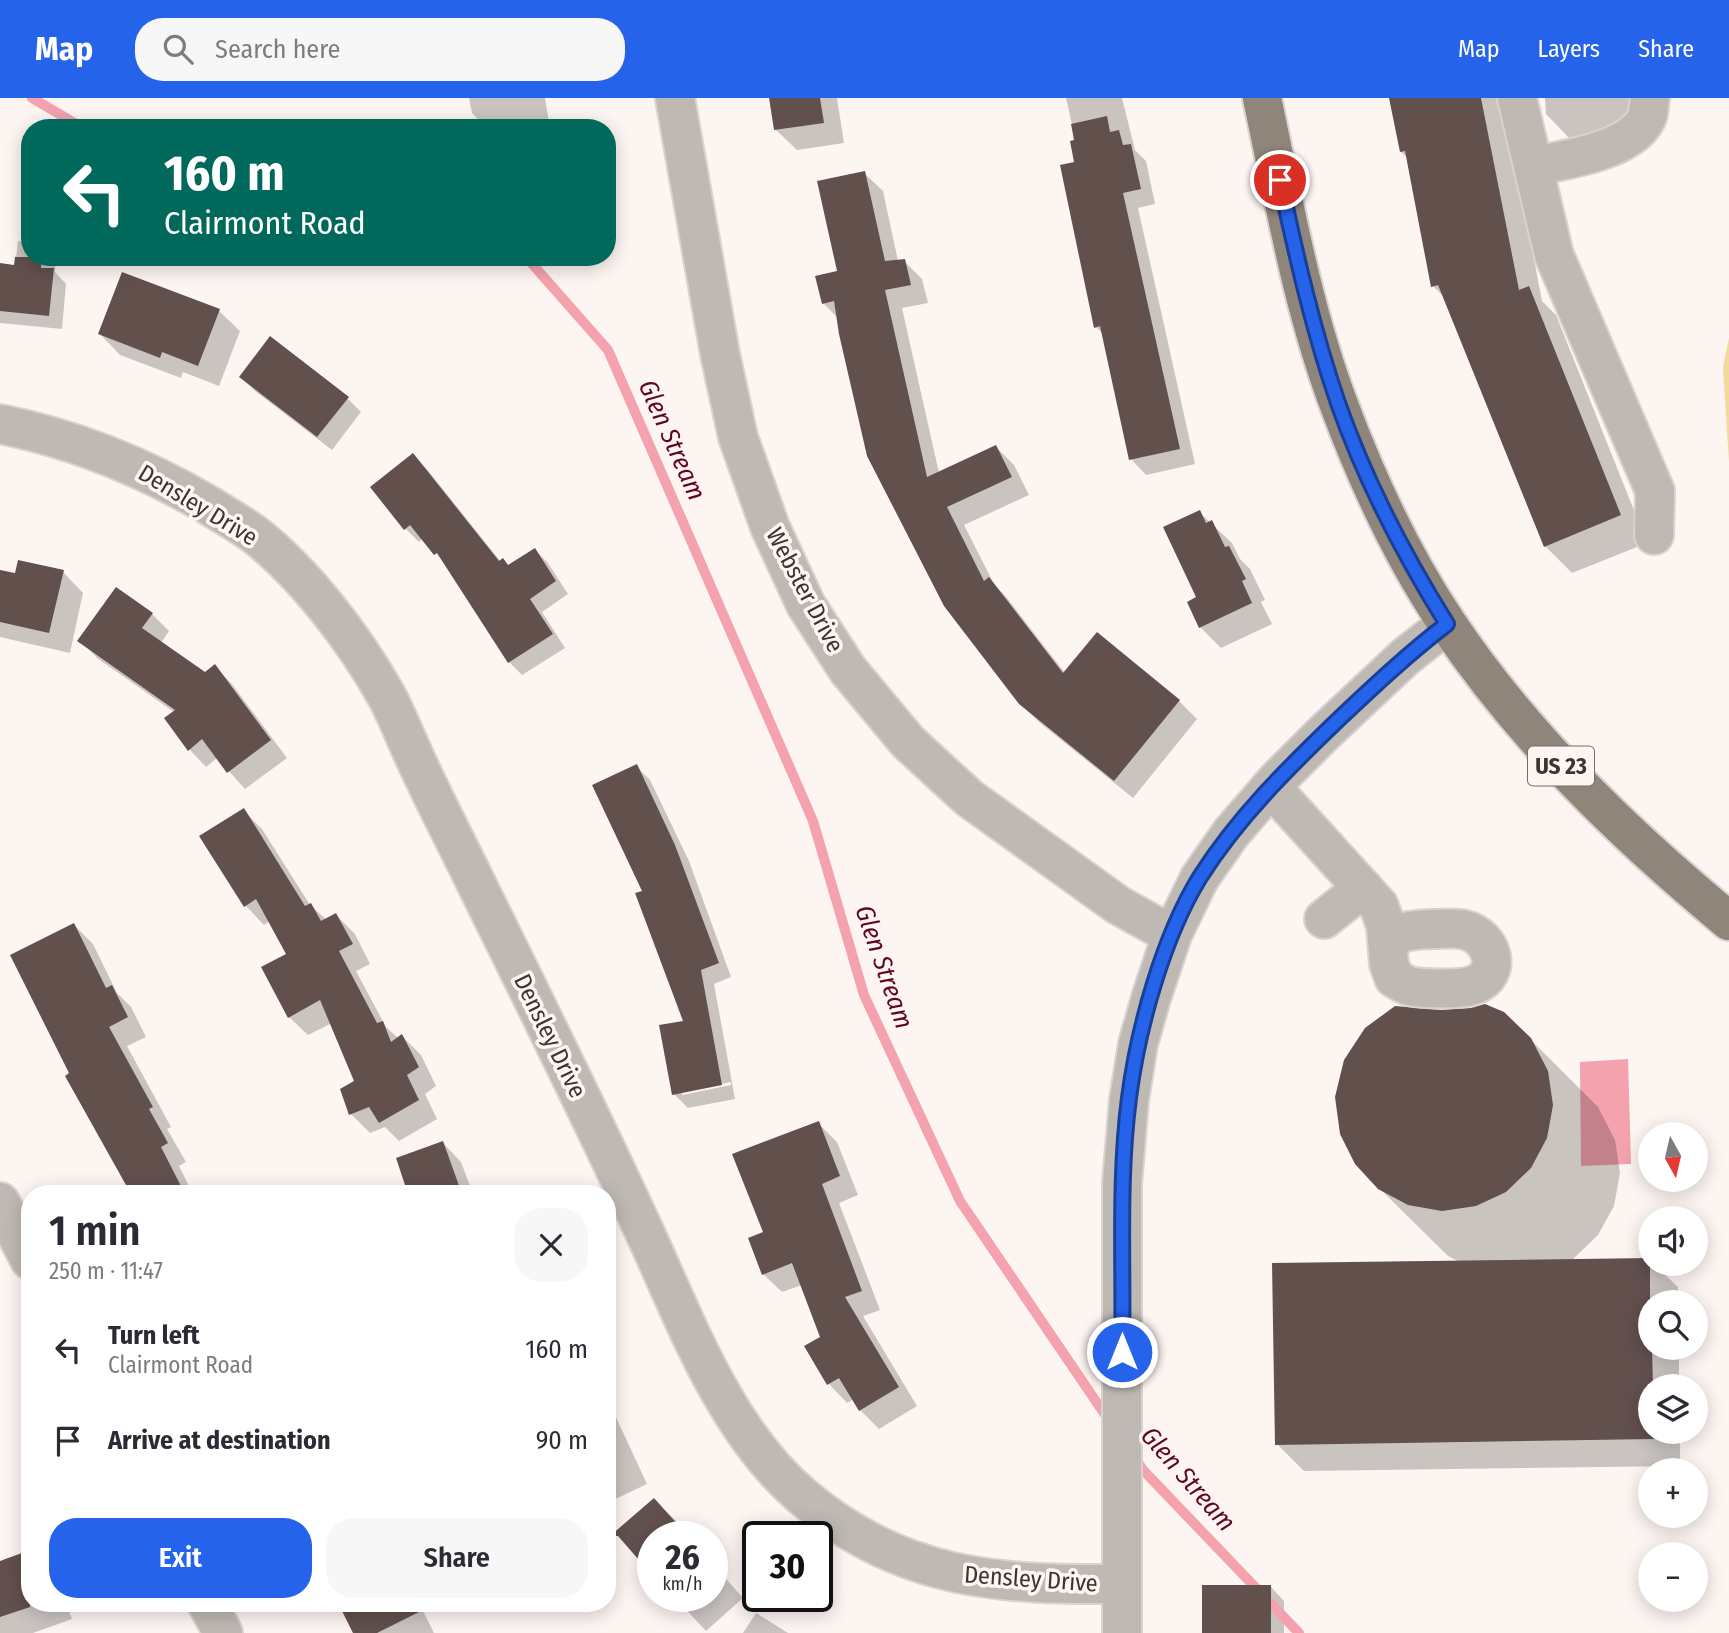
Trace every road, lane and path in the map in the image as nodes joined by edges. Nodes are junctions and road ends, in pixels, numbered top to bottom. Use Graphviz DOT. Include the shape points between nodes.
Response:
graph roads {
  1 [pos="676,98"];
  2 [pos="1262,98"];
  3 [pos="1517,98"];
  4 [pos="1650,98"];
  5 [pos="1533,166"];
  6 [pos="0,424"];
  7 [pos="1654,535"];
  8 [pos="1447,624"];
  9 [pos="1271,787"];
  10 [pos="1363,888"];
  11 [pos="1324,919"];
  12 [pos="1729,921"];
  13 [pos="1172,935"];
  14 [pos="1388,943"];
  15 [pos="0,1202"];
  16 [pos="21,1243"];
  17 [pos="1121,1584"];
  18 [pos="212,1612"];
  19 [pos="223,1633"];
  20 [pos="1122,1633"];
  1 -- 13 [label="street, Webster Drive" via="738,437 770,527 806,605 848,670 908,742 969,798 1118,905"];
  2 -- 8 [label="main road, US 23" via="1300,270 1338,403 1382,506"];
  3 -- 5 [label="street"];
  4 -- 5 [label="street" via="1648,117 1626,140 1586,156"];
  5 -- 7 [label="street" via="1554,254 1655,491"];
  6 -- 17 [label="street, Densley Drive" via="95,450 179,488 221,513 285,562 365,660 388,699 716,1386 781,1475 802,1496 857,1534 925,1565 999,1581"];
  8 -- 9 [label="street" via="1405,657"];
  8 -- 12 [label="main road, US 23" via="1552,756 1612,818"];
  9 -- 10 [label="street"];
  9 -- 13 [label="street" via="1199,879"];
  10 -- 11 [label="street"];
  10 -- 14 [label="street" via="1378,906"];
  13 -- 17 [label="street" via="1138,1044 1125,1142"];
  15 -- 16 [label="street"];
  17 -- 20 [label="street"];
  18 -- 19 [label="street"];
}
